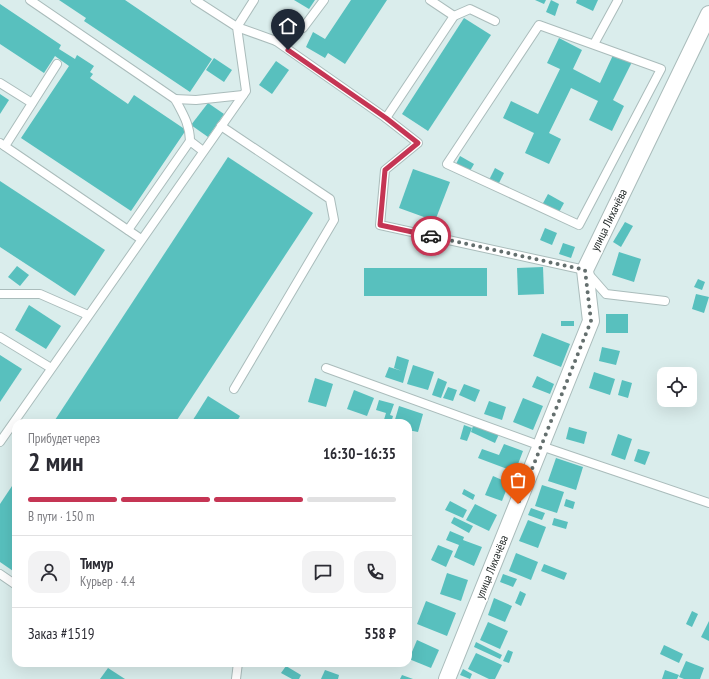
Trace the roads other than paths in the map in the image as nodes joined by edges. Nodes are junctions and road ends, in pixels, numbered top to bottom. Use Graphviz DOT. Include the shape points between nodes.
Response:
graph roads {
  1 [pos="30,0"];
  2 [pos="195,0"];
  3 [pos="254,0"];
  4 [pos="324,0"];
  5 [pos="430,0"];
  6 [pos="618,0"];
  7 [pos="709,14"];
  8 [pos="454,16"];
  9 [pos="495,21"];
  10 [pos="237,27"];
  11 [pos="276,41"];
  12 [pos="594,44"];
  13 [pos="56,64"];
  14 [pos="0,82"];
  15 [pos="242,95"];
  16 [pos="175,99"];
  17 [pos="32,103"];
  18 [pos="386,118"];
  19 [pos="221,126"];
  20 [pos="190,141"];
  21 [pos="3,145"];
  22 [pos="203,151"];
  23 [pos="128,230"];
  24 [pos="141,239"];
  25 [pos="585,270"];
  26 [pos="0,294"];
  27 [pos="665,301"];
  28 [pos="88,315"];
  29 [pos="0,337"];
  30 [pos="51,368"];
  31 [pos="326,368"];
  32 [pos="234,389"];
  33 [pos="16,419"];
  34 [pos="12,425"];
  35 [pos="0,442"];
  36 [pos="541,446"];
  37 [pos="709,503"];
  38 [pos="0,574"];
  39 [pos="12,582"];
  40 [pos="238,667"];
  41 [pos="236,679"];
  42 [pos="448,679"];
  1 -- 16 [label="lane"];
  2 -- 10 [label="lane"];
  3 -- 10 [label="lane"];
  4 -- 11 [label="lane" via="303,28"];
  5 -- 8 [label="lane"];
  6 -- 12 [label="lane"];
  7 -- 25 [label="street, улица Лихачёва"];
  8 -- 9 [label="lane" via="470,9"];
  8 -- 18 [label="lane"];
  10 -- 11 [label="lane"];
  10 -- 15 [label="lane" via="246,91"];
  11 -- 18 [label="lane"];
  12 -- 12 [label="lane" via="539,25 448,164 580,225 661,68"];
  13 -- 17 [label="lane"];
  14 -- 17 [label="lane"];
  15 -- 16 [label="lane" via="196,100"];
  15 -- 19 [label="lane"];
  16 -- 20 [label="lane" via="187,121"];
  17 -- 21 [label="lane"];
  18 -- 25 [label="lane" via="418,143 385,170 380,225"];
  19 -- 22 [label="lane"];
  19 -- 32 [label="lane" via="330,199 334,220"];
  20 -- 22 [label="lane"];
  20 -- 23 [label="lane"];
  21 -- 23 [label="lane"];
  22 -- 24 [label="lane"];
  23 -- 24 [label="lane"];
  24 -- 28 [label="lane"];
  25 -- 27 [label="lane" via="606,294"];
  25 -- 36 [label="street, улица Лихачёва" via="591,321"];
  26 -- 28 [label="lane" via="40,294"];
  28 -- 30 [label="lane"];
  29 -- 30 [label="lane"];
  30 -- 33 [label="lane"];
  31 -- 36 [label="lane"];
  34 -- 35 [label="lane"];
  36 -- 37 [label="lane"];
  36 -- 42 [label="street, улица Лихачёва"];
  38 -- 39 [label="lane"];
  40 -- 41 [label="lane"];
}
